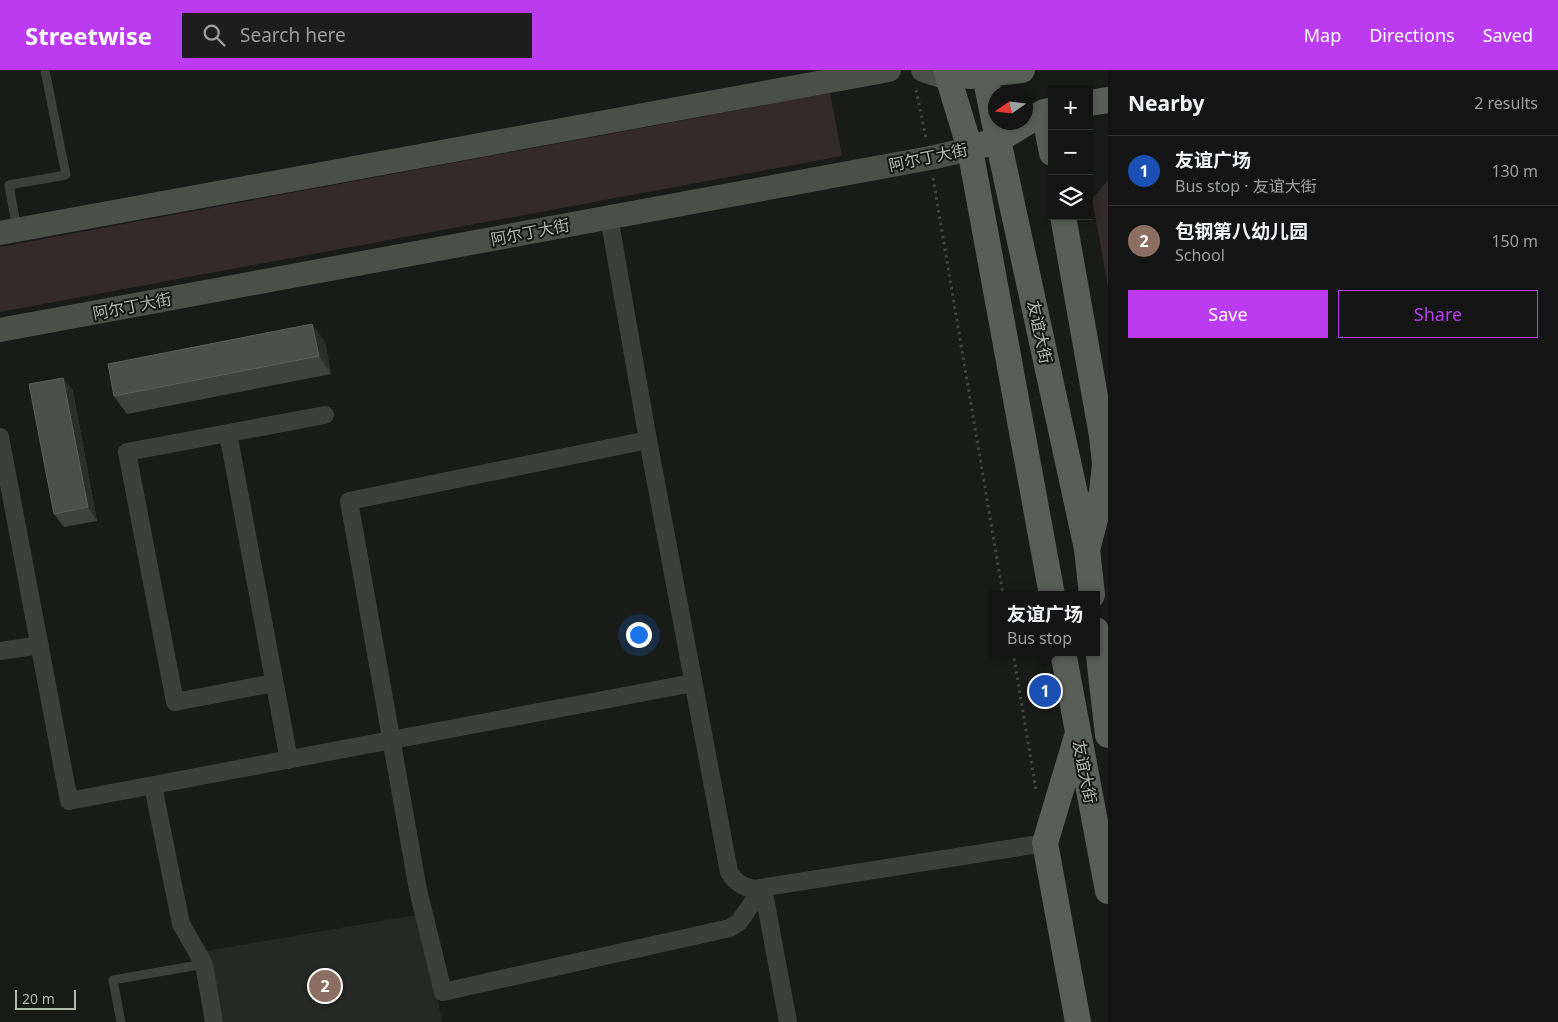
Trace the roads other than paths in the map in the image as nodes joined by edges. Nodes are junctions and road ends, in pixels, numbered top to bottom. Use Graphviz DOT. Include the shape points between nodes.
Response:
graph roads {
  1 [pos="46,70"];
  2 [pos="889,70"];
  3 [pos="1022,70"];
  4 [pos="984,72"];
  5 [pos="947,74"];
  6 [pos="919,80"];
  7 [pos="1108,100"];
  8 [pos="1093,102"];
  9 [pos="1048,111"];
  10 [pos="998,140"];
  11 [pos="970,149"];
  12 [pos="609,218"];
  13 [pos="1064,220"];
  14 [pos="9,232"];
  15 [pos="0,330"];
  16 [pos="325,415"];
  17 [pos="228,433"];
  18 [pos="0,437"];
  19 [pos="648,440"];
  20 [pos="1087,549"];
  21 [pos="1051,591"];
  22 [pos="1092,591"];
  23 [pos="40,645"];
  24 [pos="0,651"];
  25 [pos="1064,656"];
  26 [pos="1099,656"];
  27 [pos="274,683"];
  28 [pos="694,683"];
  29 [pos="1078,733"];
  30 [pos="1108,735"];
  31 [pos="392,740"];
  32 [pos="289,760"];
  33 [pos="153,786"];
  34 [pos="1045,843"];
  35 [pos="763,888"];
  36 [pos="1108,891"];
  37 [pos="204,964"];
  38 [pos="121,1022"];
  39 [pos="214,1022"];
  40 [pos="788,1022"];
  41 [pos="1078,1022"];
  1 -- 14 [label="lane" via="66,174 9,185"];
  2 -- 14 [label="main road"];
  3 -- 4 [label="main road"];
  4 -- 5 [label="main road"];
  4 -- 10 [label="main road, 友谊大街"];
  5 -- 6 [label="main road"];
  5 -- 11 [label="main road"];
  7 -- 8 [label="main road"];
  9 -- 10 [label="main road, 阿尔丁大街"];
  10 -- 11 [label="main road, 阿尔丁大街"];
  10 -- 20 [label="main road, 友谊大街"];
  11 -- 12 [label="main road, 阿尔丁大街"];
  11 -- 21 [label="main road"];
  12 -- 15 [label="main road, 阿尔丁大街"];
  12 -- 19 [label="street"];
  13 -- 20 [label="main road" via="1105,464 1102,492"];
  16 -- 17 [label="street"];
  17 -- 27 [label="street"];
  17 -- 27 [label="street" via="127,452 175,702"];
  18 -- 23 [label="street"];
  19 -- 28 [label="street"];
  19 -- 31 [label="street" via="349,500"];
  20 -- 22 [label="main road, 友谊大街"];
  23 -- 24 [label="street"];
  23 -- 33 [label="street" via="69,802"];
  25 -- 29 [label="main road, 友谊大街"];
  26 -- 30 [label="main road, 友谊大街"];
  27 -- 32 [label="street"];
  28 -- 31 [label="street"];
  28 -- 35 [label="street" via="728,872 740,884"];
  29 -- 34 [label="main road"];
  29 -- 36 [label="main road, 友谊大街"];
  31 -- 32 [label="street"];
  31 -- 35 [label="street" via="418,890 443,992 730,928 739,922"];
  32 -- 33 [label="street"];
  33 -- 37 [label="street" via="181,924"];
  34 -- 35 [label="street"];
  34 -- 41 [label="main road"];
  35 -- 40 [label="street"];
  37 -- 38 [label="lane" via="113,980"];
  37 -- 39 [label="street"];
}
